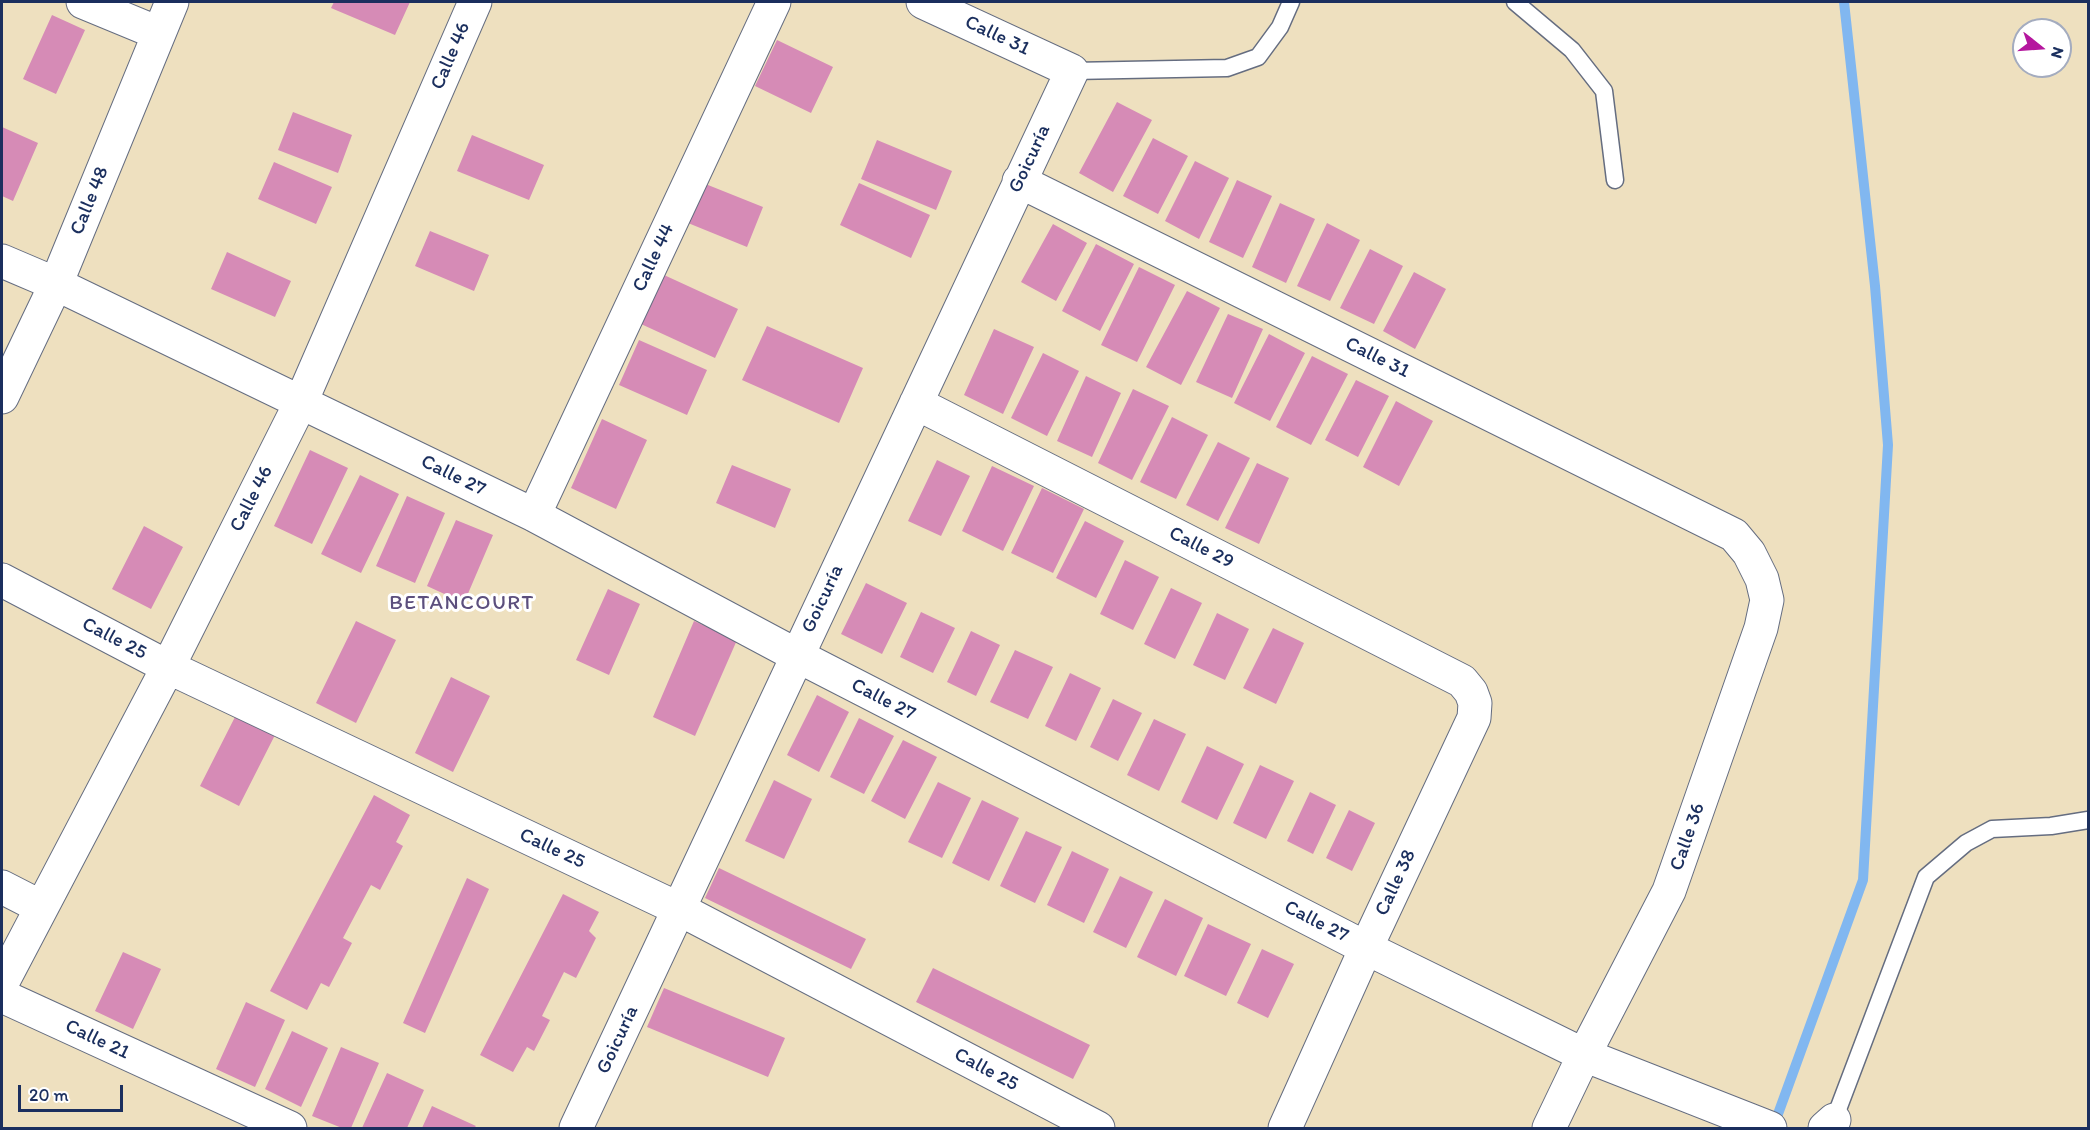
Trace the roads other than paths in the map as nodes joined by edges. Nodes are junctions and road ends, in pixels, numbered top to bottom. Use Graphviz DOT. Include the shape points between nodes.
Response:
graph roads {
  1 [pos="83,2"];
  2 [pos="172,2"];
  3 [pos="475,2"];
  4 [pos="774,2"];
  5 [pos="923,2"];
  6 [pos="1291,2"];
  7 [pos="1515,2"];
  8 [pos="158,33"];
  9 [pos="1072,71"];
  10 [pos="1615,180"];
  11 [pos="1019,182"];
  12 [pos="2,261"];
  13 [pos="56,284"];
  14 [pos="2,397"];
  15 [pos="301,402"];
  16 [pos="916,403"];
  17 [pos="534,515"];
  18 [pos="1734,535"];
  19 [pos="2,580"];
  20 [pos="796,655"];
  21 [pos="168,667"];
  22 [pos="1475,703"];
  23 [pos="2088,820"];
  24 [pos="2,887"];
  25 [pos="41,907"];
  26 [pos="679,909"];
  27 [pos="1366,948"];
  28 [pos="2,983"];
  29 [pos="2,996"];
  30 [pos="1584,1055"];
  31 [pos="1829,1124"];
  32 [pos="290,1128"];
  33 [pos="576,1128"];
  34 [pos="1098,1128"];
  35 [pos="1285,1128"];
  36 [pos="1549,1128"];
  37 [pos="1770,1128"];
  1 -- 8 [label="street"];
  2 -- 8 [label="street, Calle 48"];
  3 -- 15 [label="street, Calle 46"];
  4 -- 17 [label="street, Calle 44"];
  5 -- 9 [label="street, Calle 31"];
  6 -- 9 [label="lane" via="1280,27 1258,57 1227,68"];
  7 -- 10 [label="lane" via="1572,50 1604,92"];
  8 -- 13 [label="street, Calle 48"];
  9 -- 11 [label="street, Goicuría"];
  11 -- 16 [label="street, Goicuría"];
  11 -- 18 [label="street, Calle 31"];
  12 -- 13 [label="street, Calle 27"];
  13 -- 14 [label="street, Calle 48"];
  13 -- 15 [label="street, Calle 27"];
  15 -- 17 [label="street, Calle 27"];
  15 -- 21 [label="street, Calle 46"];
  16 -- 20 [label="street, Goicuría"];
  16 -- 22 [label="street, Calle 29" via="1462,681"];
  17 -- 20 [label="street, Calle 27"];
  18 -- 30 [label="street, Calle 36" via="1762,579 1767,600 1761,628 1669,891"];
  19 -- 21 [label="street, Calle 25"];
  20 -- 26 [label="street, Goicuría"];
  20 -- 27 [label="street, Calle 27"];
  21 -- 25 [label="street, Calle 46"];
  21 -- 26 [label="street, Calle 25"];
  22 -- 27 [label="street, Calle 38" via="1474,718"];
  23 -- 31 [label="lane" via="1992,829 1966,843 1926,877"];
  24 -- 25 [label="street"];
  25 -- 28 [label="street, Calle 46"];
  26 -- 33 [label="street, Goicuría"];
  26 -- 34 [label="street, Calle 25"];
  27 -- 30 [label="street, Calle 27"];
  27 -- 35 [label="street, Calle 38"];
  29 -- 32 [label="street, Calle 21"];
  30 -- 36 [label="street, Calle 36"];
  30 -- 37 [label="street, Calle 27"];
}
